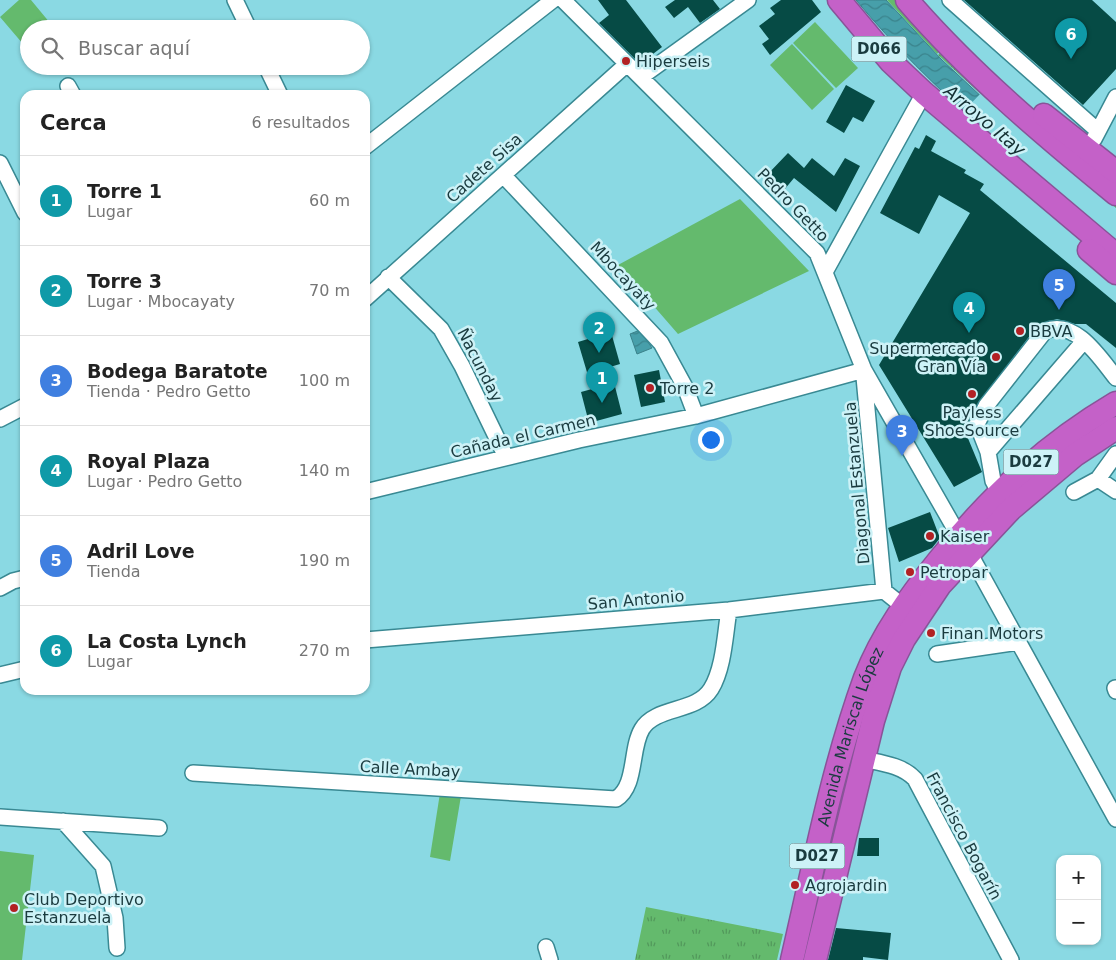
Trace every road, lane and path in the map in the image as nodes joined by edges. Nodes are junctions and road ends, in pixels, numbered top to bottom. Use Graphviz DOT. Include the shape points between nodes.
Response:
graph roads {
  1 [pos="235,0"];
  2 [pos="553,0"];
  3 [pos="563,0"];
  4 [pos="748,0"];
  5 [pos="839,0"];
  6 [pos="907,0"];
  7 [pos="950,0"];
  8 [pos="245,20"];
  9 [pos="627,64"];
  10 [pos="270,75"];
  11 [pos="641,77"];
  12 [pos="994,89"];
  13 [pos="278,90"];
  14 [pos="924,93"];
  15 [pos="1116,97"];
  16 [pos="962,126"];
  17 [pos="1094,140"];
  18 [pos="370,143"];
  19 [pos="0,163"];
  20 [pos="1116,172"];
  21 [pos="503,175"];
  22 [pos="1116,194"];
  23 [pos="20,203"];
  24 [pos="1116,255"];
  25 [pos="825,272"];
  26 [pos="1116,273"];
  27 [pos="388,277"];
  28 [pos="370,294"];
  29 [pos="1084,340"];
  30 [pos="864,370"];
  31 [pos="1116,378"];
  32 [pos="1116,403"];
  33 [pos="20,409"];
  34 [pos="696,416"];
  35 [pos="0,419"];
  36 [pos="1112,436"];
  37 [pos="988,452"];
  38 [pos="1116,454"];
  39 [pos="506,457"];
  40 [pos="1098,479"];
  41 [pos="370,491"];
  42 [pos="1116,491"];
  43 [pos="999,492"];
  44 [pos="1074,492"];
  45 [pos="964,545"];
  46 [pos="20,579"];
  47 [pos="0,588"];
  48 [pos="884,592"];
  49 [pos="904,607"];
  50 [pos="729,610"];
  51 [pos="370,640"];
  52 [pos="1019,642"];
  53 [pos="937,654"];
  54 [pos="20,669"];
  55 [pos="0,675"];
  56 [pos="863,759"];
  57 [pos="192,773"];
  58 [pos="1114,811"];
  59 [pos="0,817"];
  60 [pos="63,821"];
  61 [pos="159,828"];
  62 [pos="117,948"];
  63 [pos="792,960"];
  64 [pos="815,960"];
  65 [pos="1011,960"];
  1 -- 8 [label="street"];
  2 -- 18 [label="street"];
  3 -- 9 [label="street, Pedro Getto"];
  4 -- 11 [label="street"];
  5 -- 14 [label="highway, D066" via="891,62"];
  6 -- 12 [label="highway, D066" via="932,30"];
  7 -- 17 [label="street"];
  9 -- 11 [label="street, Pedro Getto"];
  9 -- 21 [label="street, Cadete Sisa"];
  10 -- 13 [label="street"];
  11 -- 25 [label="street, Pedro Getto" via="817,253"];
  12 -- 17 [label="highway" via="1014,94"];
  12 -- 22 [label="highway, D066"];
  14 -- 16 [label="highway, D066"];
  14 -- 25 [label="street"];
  15 -- 17 [label="street"];
  16 -- 24 [label="highway, D066"];
  16 -- 26 [label="highway" via="1011,184"];
  17 -- 20 [label="highway"];
  19 -- 23 [label="street"];
  21 -- 27 [label="street, Cadete Sisa"];
  21 -- 34 [label="street, Mbocayaty" via="661,343 685,387"];
  25 -- 30 [label="street, Pedro Getto"];
  27 -- 28 [label="street, Cadete Sisa"];
  27 -- 39 [label="street, Ñacunday" via="441,329"];
  29 -- 31 [label="street"];
  29 -- 37 [label="street"];
  29 -- 37 [label="street" via="1070,330 1056,326 1045,331 980,417 978,429"];
  30 -- 34 [label="street, Cañada el Carmen"];
  30 -- 45 [label="street, Pedro Getto"];
  30 -- 48 [label="street, Diagonal Estanzuela"];
  32 -- 43 [label="highway, D027" via="1064,436"];
  33 -- 35 [label="street"];
  34 -- 39 [label="street, Cañada el Carmen"];
  36 -- 45 [label="highway, D027" via="1075,454 994,526"];
  37 -- 43 [label="street" via="993,481"];
  38 -- 40 [label="street"];
  39 -- 41 [label="street, Cañada el Carmen"];
  40 -- 42 [label="street"];
  40 -- 44 [label="street"];
  43 -- 45 [label="highway, D027"];
  45 -- 49 [label="highway, Avenida Mariscal López / D027"];
  45 -- 52 [label="street, Pedro Getto"];
  45 -- 56 [label="highway, Avenida Mariscal López / D027" via="904,639 890,668"];
  46 -- 47 [label="street"];
  48 -- 49 [label="street"];
  48 -- 50 [label="street, San Antonio"];
  49 -- 63 [label="highway, Avenida Mariscal López / D027" via="885,635 866,677 841,753"];
  50 -- 51 [label="street, San Antonio"];
  50 -- 57 [label="street, Calle Ambay" via="719,667 711,690 696,702 657,717 643,727 624,794 616,799"];
  52 -- 53 [label="street"];
  52 -- 58 [label="street, Pedro Getto"];
  54 -- 55 [label="street"];
  56 -- 64 [label="highway, Avenida Mariscal López / D027"];
  56 -- 65 [label="street, Francisco Bogarín" via="900,768 915,779"];
  59 -- 60 [label="street"];
  60 -- 61 [label="street"];
  60 -- 62 [label="street" via="103,866 115,918"];
}
